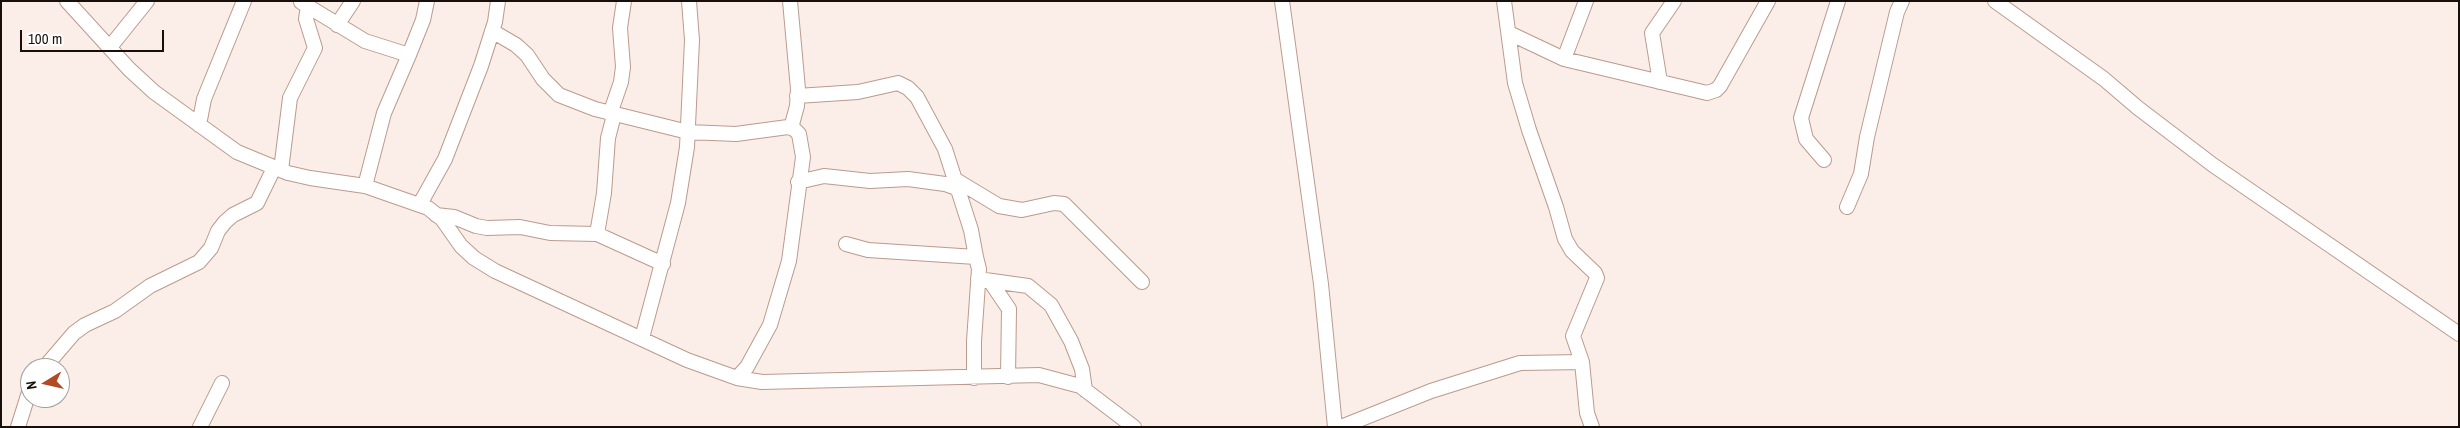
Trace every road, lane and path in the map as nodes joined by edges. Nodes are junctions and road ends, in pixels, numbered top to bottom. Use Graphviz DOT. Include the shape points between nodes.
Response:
graph roads {
  1 [pos="67,1"];
  2 [pos="148,1"];
  3 [pos="244,1"];
  4 [pos="353,1"];
  5 [pos="427,1"];
  6 [pos="498,1"];
  7 [pos="624,1"];
  8 [pos="689,1"];
  9 [pos="790,1"];
  10 [pos="1282,1"];
  11 [pos="1504,1"];
  12 [pos="1586,1"];
  13 [pos="1674,1"];
  14 [pos="1768,1"];
  15 [pos="1838,1"];
  16 [pos="1902,1"];
  17 [pos="1995,1"];
  18 [pos="304,4"];
  19 [pos="337,25"];
  20 [pos="492,31"];
  21 [pos="1509,33"];
  22 [pos="110,47"];
  23 [pos="409,55"];
  24 [pos="1564,59"];
  25 [pos="1660,82"];
  26 [pos="797,96"];
  27 [pos="612,114"];
  28 [pos="199,125"];
  29 [pos="791,128"];
  30 [pos="688,132"];
  31 [pos="1824,160"];
  32 [pos="277,169"];
  33 [pos="798,182"];
  34 [pos="957,185"];
  35 [pos="365,186"];
  36 [pos="420,204"];
  37 [pos="1847,207"];
  38 [pos="436,215"];
  39 [pos="597,234"];
  40 [pos="846,244"];
  41 [pos="976,257"];
  42 [pos="663,264"];
  43 [pos="984,280"];
  44 [pos="1142,282"];
  45 [pos="2459,334"];
  46 [pos="642,338"];
  47 [pos="53,358"];
  48 [pos="1582,362"];
  49 [pos="1008,377"];
  50 [pos="737,378"];
  51 [pos="974,378"];
  52 [pos="222,383"];
  53 [pos="1085,390"];
  54 [pos="24,408"];
  55 [pos="18,427"];
  56 [pos="200,427"];
  57 [pos="1134,427"];
  58 [pos="1335,427"];
  59 [pos="1342,427"];
  60 [pos="1592,427"];
  1 -- 22 [label="street"];
  2 -- 22 [label="street"];
  3 -- 28 [label="street" via="204,99"];
  4 -- 19 [label="street"];
  5 -- 23 [label="street"];
  6 -- 20 [label="street"];
  7 -- 27 [label="street" via="620,28 623,67"];
  8 -- 30 [label="street" via="692,40"];
  9 -- 26 [label="street"];
  10 -- 58 [label="street" via="1320,284"];
  11 -- 21 [label="street"];
  12 -- 24 [label="street"];
  13 -- 25 [label="street" via="1652,33"];
  14 -- 25 [label="street" via="1716,90 1707,93"];
  15 -- 31 [label="street" via="1801,118 1806,139"];
  16 -- 37 [label="street" via="1860,174"];
  17 -- 45 [label="street" via="2104,78 2213,165"];
  18 -- 19 [label="street"];
  18 -- 32 [label="street" via="315,48 290,98"];
  19 -- 23 [label="street" via="383,48"];
  20 -- 27 [label="street" via="527,55 559,95"];
  20 -- 36 [label="street" via="445,159"];
  21 -- 24 [label="street"];
  21 -- 48 [label="street" via="1521,108 1565,239 1597,278 1573,336"];
  22 -- 28 [label="street" via="154,92"];
  23 -- 35 [label="street" via="384,113"];
  24 -- 25 [label="street"];
  26 -- 29 [label="street"];
  26 -- 34 [label="street" via="858,92 902,84 917,97 946,149"];
  27 -- 30 [label="street"];
  27 -- 39 [label="street"];
  28 -- 32 [label="street" via="237,152"];
  29 -- 30 [label="street" via="736,134"];
  29 -- 33 [label="street" via="799,134 802,143"];
  30 -- 42 [label="street" via="678,203"];
  32 -- 35 [label="street" via="310,178"];
  32 -- 47 [label="street" via="256,203 225,222 199,262 150,286 115,311 85,325"];
  33 -- 34 [label="street" via="824,176 870,181 908,179"];
  33 -- 50 [label="street" via="789,261 770,325 747,367"];
  34 -- 41 [label="street"];
  34 -- 44 [label="street" via="999,206 1022,210 1064,204"];
  35 -- 36 [label="street"];
  36 -- 38 [label="street"];
  38 -- 39 [label="street" via="454,217 487,228 520,227"];
  38 -- 46 [label="street" via="468,252 495,272"];
  39 -- 42 [label="street"];
  40 -- 41 [label="street" via="868,250"];
  41 -- 43 [label="street"];
  42 -- 46 [label="street"];
  43 -- 49 [label="street" via="1009,309"];
  43 -- 51 [label="street" via="974,341"];
  43 -- 53 [label="street" via="1028,286 1051,305 1071,341 1082,369"];
  46 -- 50 [label="street" via="687,360"];
  48 -- 59 [label="street" via="1520,362 1432,391"];
  48 -- 60 [label="street" via="1586,413"];
  49 -- 51 [label="street"];
  49 -- 53 [label="street" via="1039,375 1060,379"];
  50 -- 51 [label="street" via="762,382"];
  52 -- 56 [label="street"];
  53 -- 57 [label="street"];
  54 -- 55 [label="street"];
}
